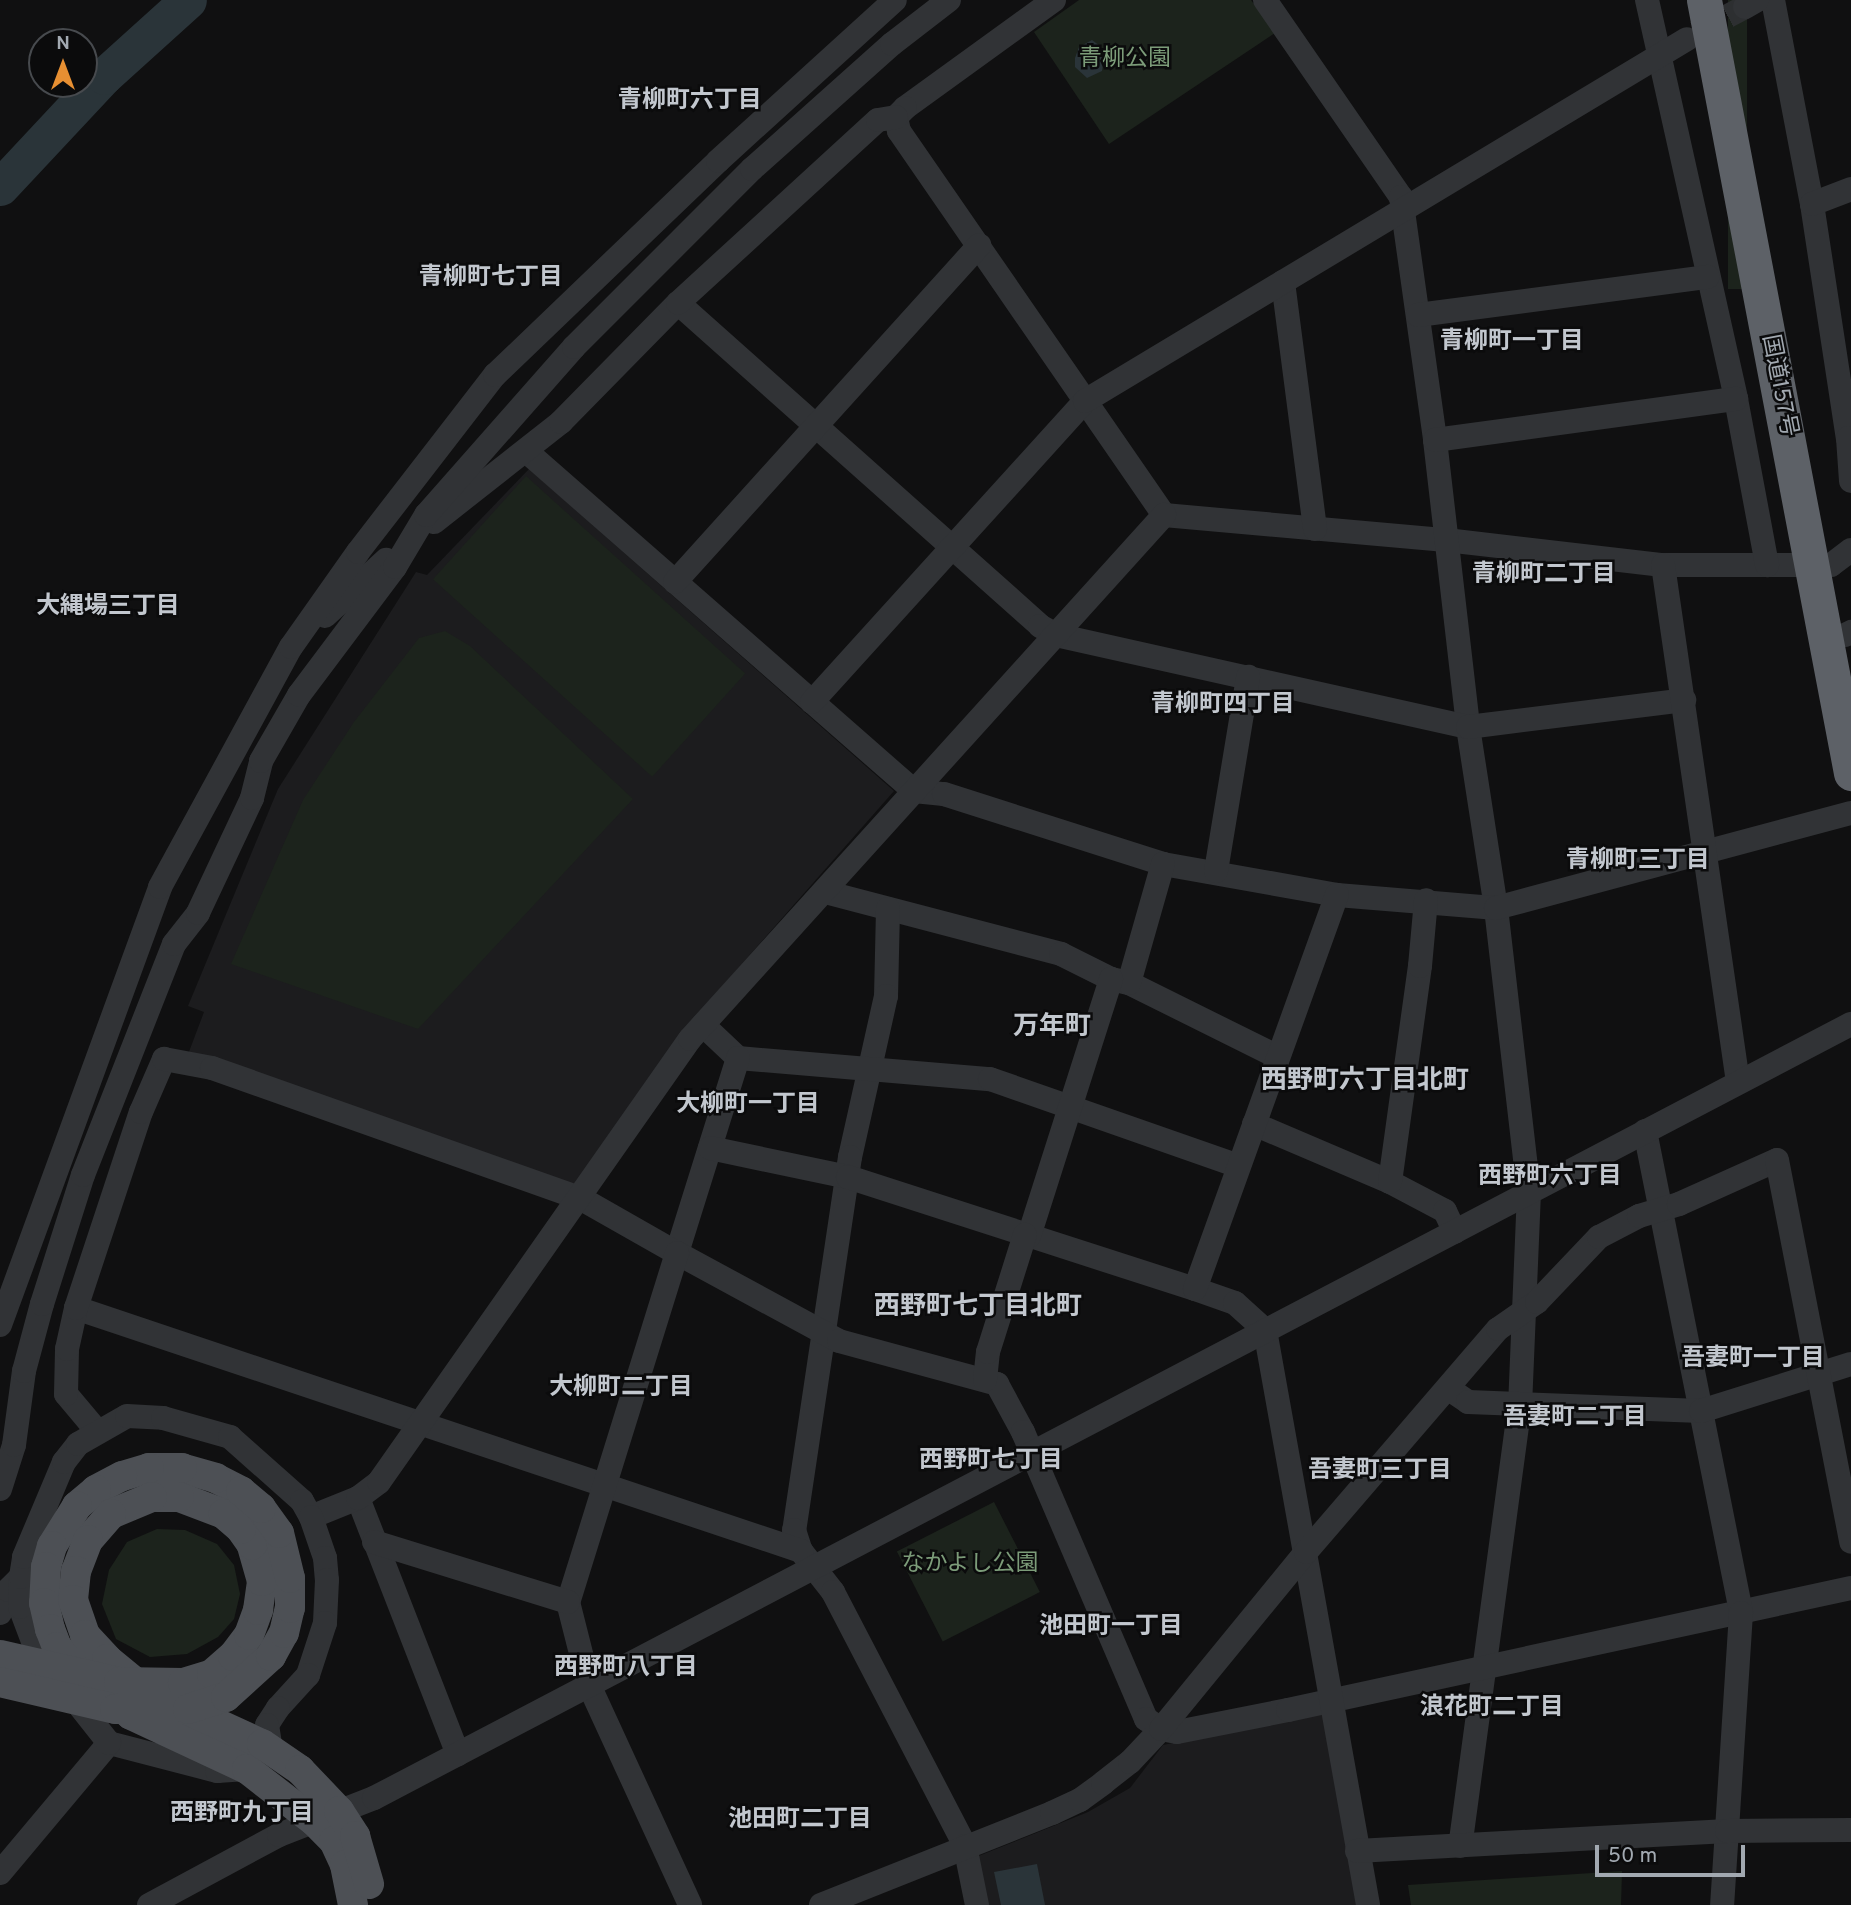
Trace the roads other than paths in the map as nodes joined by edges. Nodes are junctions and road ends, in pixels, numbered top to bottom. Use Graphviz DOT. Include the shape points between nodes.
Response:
graph roads {
  1 [pos="895,0"];
  2 [pos="949,0"];
  3 [pos="1027,0"];
  4 [pos="1054,0"];
  5 [pos="1265,0"];
  6 [pos="1647,0"];
  7 [pos="1704,0"];
  8 [pos="1773,0"];
  9 [pos="1741,2"];
  10 [pos="1687,38"];
  11 [pos="990,47"];
  12 [pos="1660,57"];
  13 [pos="896,117"];
  14 [pos="1851,189"];
  15 [pos="1812,204"];
  16 [pos="1404,211"];
  17 [pos="979,245"];
  18 [pos="1708,277"];
  19 [pos="1283,282"];
  20 [pos="678,303"];
  21 [pos="1418,315"];
  22 [pos="1736,399"];
  23 [pos="1085,401"];
  24 [pos="815,426"];
  25 [pos="1849,438"];
  26 [pos="1435,440"];
  27 [pos="526,451"];
  28 [pos="1851,481"];
  29 [pos="1164,515"];
  30 [pos="1315,529"];
  31 [pos="1446,540"];
  32 [pos="408,541"];
  33 [pos="953,547"];
  34 [pos="1831,560"];
  35 [pos="1664,565"];
  36 [pos="1767,565"];
  37 [pos="675,582"];
  38 [pos="1056,635"];
  39 [pos="1849,644"];
  40 [pos="291,647"];
  41 [pos="1248,677"];
  42 [pos="1684,700"];
  43 [pos="813,702"];
  44 [pos="1468,727"];
  45 [pos="1851,773"];
  46 [pos="914,791"];
  47 [pos="1851,813"];
  48 [pos="1706,851"];
  49 [pos="1163,864"];
  50 [pos="1216,871"];
  51 [pos="825,892"];
  52 [pos="1337,895"];
  53 [pos="1426,900"];
  54 [pos="888,908"];
  55 [pos="1496,908"];
  56 [pos="1120,981"];
  57 [pos="1851,1024"];
  58 [pos="703,1025"];
  59 [pos="1278,1057"];
  60 [pos="738,1058"];
  61 [pos="871,1068"];
  62 [pos="1738,1082"];
  63 [pos="1070,1109"];
  64 [pos="1254,1124"];
  65 [pos="1645,1131"];
  66 [pos="710,1149"];
  67 [pos="1238,1166"];
  68 [pos="848,1177"];
  69 [pos="1390,1182"];
  70 [pos="1529,1192"];
  71 [pos="580,1198"];
  72 [pos="1660,1210"];
  73 [pos="1455,1232"];
  74 [pos="1027,1235"];
  75 [pos="677,1253"];
  76 [pos="1195,1289"];
  77 [pos="76,1308"];
  78 [pos="1524,1311"];
  79 [pos="0,1325"];
  80 [pos="1265,1330"];
  81 [pos="824,1334"];
  82 [pos="1851,1364"];
  83 [pos="1818,1375"];
  84 [pos="985,1380"];
  85 [pos="1448,1389"];
  86 [pos="1520,1404"];
  87 [pos="1700,1411"];
  88 [pos="423,1423"];
  89 [pos="97,1431"];
  90 [pos="1031,1454"];
  91 [pos="605,1483"];
  92 [pos="0,1489"];
  93 [pos="358,1497"];
  94 [pos="233,1502"];
  95 [pos="311,1517"];
  96 [pos="374,1542"];
  97 [pos="1851,1542"];
  98 [pos="1306,1552"];
  99 [pos="807,1560"];
  100 [pos="21,1577"];
  101 [pos="1851,1588"];
  102 [pos="568,1602"];
  103 [pos="0,1613"];
  104 [pos="1741,1613"];
  105 [pos="0,1655"];
  106 [pos="1483,1667"];
  107 [pos="0,1682"];
  108 [pos="589,1685"];
  109 [pos="1333,1700"];
  110 [pos="1161,1728"];
  111 [pos="109,1744"];
  112 [pos="271,1751"];
  113 [pos="458,1754"];
  114 [pos="247,1769"];
  115 [pos="327,1816"];
  116 [pos="1851,1830"];
  117 [pos="1727,1831"];
  118 [pos="965,1846"];
  119 [pos="1460,1846"];
  120 [pos="1357,1851"];
  121 [pos="0,1873"];
  122 [pos="149,1905"];
  123 [pos="353,1905"];
  124 [pos="374,1905"];
  125 [pos="690,1905"];
  126 [pos="821,1905"];
  127 [pos="977,1905"];
  128 [pos="1368,1905"];
  129 [pos="1722,1905"];
  1 -- 40 [label="street" via="495,375"];
  2 -- 32 [label="street" via="892,44 752,169 653,266 512,416"];
  3 -- 11 [label="street"];
  4 -- 11 [label="street"];
  5 -- 16 [label="street" via="1401,197"];
  6 -- 12 [label="street"];
  7 -- 34 [label="highway, 国道157号"];
  8 -- 15 [label="street"];
  9 -- 34 [label="highway, 国道157号"];
  10 -- 12 [label="street"];
  11 -- 13 [label="street"];
  12 -- 16 [label="street"];
  12 -- 18 [label="street"];
  13 -- 17 [label="street" via="899,131"];
  13 -- 20 [label="street" via="878,120"];
  14 -- 15 [label="street"];
  15 -- 25 [label="street"];
  16 -- 19 [label="street"];
  16 -- 21 [label="street"];
  17 -- 23 [label="street"];
  17 -- 24 [label="street"];
  18 -- 21 [label="street"];
  18 -- 22 [label="street"];
  19 -- 23 [label="street"];
  19 -- 30 [label="street"];
  20 -- 24 [label="street"];
  20 -- 27 [label="street" via="561,422"];
  21 -- 26 [label="street"];
  22 -- 26 [label="street"];
  22 -- 36 [label="street"];
  23 -- 29 [label="street"];
  23 -- 33 [label="street"];
  24 -- 33 [label="street"];
  24 -- 37 [label="street"];
  25 -- 28 [label="street"];
  26 -- 31 [label="street"];
  27 -- 32 [label="street"];
  27 -- 37 [label="street"];
  29 -- 30 [label="street"];
  29 -- 38 [label="street"];
  30 -- 31 [label="street"];
  31 -- 35 [label="street"];
  31 -- 44 [label="street"];
  32 -- 40 [label="street"];
  32 -- 92 [label="street" via="395,567 293,706 261,761 253,798 198,913 174,944 83,1175 24,1371 14,1445"];
  33 -- 38 [label="street" via="1040,626"];
  33 -- 43 [label="street"];
  34 -- 36 [label="street"];
  34 -- 39 [label="highway, 国道157号"];
  34 -- 45 [label="highway, 国道157号"];
  35 -- 36 [label="street"];
  35 -- 42 [label="street"];
  37 -- 43 [label="street"];
  38 -- 41 [label="street"];
  38 -- 46 [label="street"];
  40 -- 79 [label="street" via="160,887"];
  41 -- 44 [label="street"];
  41 -- 50 [label="street"];
  42 -- 44 [label="street"];
  42 -- 48 [label="street"];
  43 -- 46 [label="street"];
  44 -- 55 [label="street"];
  46 -- 49 [label="street" via="944,794"];
  46 -- 51 [label="street"];
  47 -- 48 [label="street"];
  48 -- 55 [label="street"];
  48 -- 62 [label="street"];
  49 -- 50 [label="street"];
  49 -- 56 [label="street"];
  50 -- 52 [label="street"];
  51 -- 54 [label="street"];
  51 -- 58 [label="street"];
  52 -- 53 [label="street"];
  52 -- 59 [label="street"];
  53 -- 55 [label="street"];
  53 -- 69 [label="street"];
  54 -- 56 [label="street" via="1061,954"];
  54 -- 61 [label="street" via="886,996"];
  55 -- 70 [label="street"];
  56 -- 59 [label="street"];
  56 -- 63 [label="street"];
  57 -- 62 [label="street"];
  58 -- 60 [label="street"];
  58 -- 71 [label="street"];
  59 -- 64 [label="street"];
  60 -- 61 [label="street"];
  60 -- 66 [label="street"];
  61 -- 63 [label="street" via="990,1079"];
  61 -- 68 [label="street"];
  62 -- 65 [label="street"];
  63 -- 67 [label="street"];
  63 -- 74 [label="street"];
  64 -- 67 [label="street"];
  64 -- 69 [label="street"];
  65 -- 70 [label="street"];
  65 -- 72 [label="street"];
  66 -- 68 [label="street"];
  66 -- 75 [label="street"];
  67 -- 76 [label="street"];
  68 -- 74 [label="street"];
  68 -- 81 [label="street"];
  69 -- 73 [label="street" via="1445,1211"];
  70 -- 73 [label="street"];
  70 -- 78 [label="street"];
  71 -- 75 [label="street"];
  71 -- 77 [label="street" via="212,1068 164,1059 141,1112"];
  71 -- 88 [label="street"];
  72 -- 78 [label="street" via="1599,1237"];
  72 -- 83 [label="street" via="1777,1160"];
  72 -- 87 [label="street"];
  73 -- 80 [label="street"];
  74 -- 76 [label="street"];
  74 -- 84 [label="street" via="988,1352"];
  75 -- 81 [label="street"];
  75 -- 91 [label="street"];
  76 -- 80 [label="street" via="1235,1303"];
  77 -- 88 [label="street"];
  77 -- 89 [label="street" via="67,1349 66,1394"];
  78 -- 85 [label="street" via="1498,1329"];
  78 -- 86 [label="street"];
  80 -- 90 [label="street"];
  80 -- 98 [label="street"];
  81 -- 84 [label="street"];
  81 -- 99 [label="street" via="794,1530"];
  82 -- 83 [label="street"];
  83 -- 87 [label="street"];
  83 -- 97 [label="street"];
  84 -- 90 [label="street" via="997,1384"];
  85 -- 86 [label="street" via="1468,1402"];
  85 -- 98 [label="street"];
  86 -- 87 [label="street"];
  86 -- 106 [label="street"];
  87 -- 104 [label="street"];
  88 -- 91 [label="street"];
  88 -- 93 [label="street" via="379,1482"];
  89 -- 95 [label="street" via="127,1416 163,1418 230,1437 302,1501"];
  89 -- 100 [label="street" via="78,1444 64,1462 24,1557"];
  90 -- 99 [label="street"];
  90 -- 110 [label="street" via="1146,1718"];
  91 -- 99 [label="street"];
  91 -- 102 [label="street"];
  93 -- 95 [label="street"];
  93 -- 96 [label="street"];
  94 -- 105 [label="main road, bridge" via="262,1581 249,1635 212,1674 183,1683 119,1682"];
  94 -- 107 [label="main road, bridge" via="261,1508 279,1532 290,1578 290,1608 284,1633 271,1656 226,1697 188,1709 115,1709"];
  94 -- 112 [label="main road" via="152,1497 111,1514 88,1540 76,1572 73,1600 85,1635 146,1690"];
  94 -- 114 [label="main road" via="216,1478 182,1468 149,1468 122,1476 77,1506 52,1546 44,1603 57,1647 88,1680 131,1715"];
  95 -- 112 [label="street" via="325,1558 325,1623 308,1675 267,1724"];
  96 -- 102 [label="street"];
  96 -- 113 [label="street"];
  98 -- 109 [label="street"];
  98 -- 110 [label="street"];
  99 -- 108 [label="street"];
  99 -- 118 [label="street" via="833,1592"];
  100 -- 103 [label="street" via="8,1590"];
  100 -- 111 [label="street" via="20,1607 37,1652"];
  101 -- 104 [label="street"];
  102 -- 108 [label="street"];
  104 -- 106 [label="street"];
  104 -- 117 [label="street"];
  106 -- 109 [label="street"];
  106 -- 119 [label="street"];
  108 -- 113 [label="street"];
  108 -- 125 [label="street"];
  109 -- 110 [label="street" via="1177,1732"];
  109 -- 120 [label="street"];
  110 -- 118 [label="street" via="1130,1762 1080,1800"];
  111 -- 114 [label="street" via="217,1772"];
  111 -- 121 [label="street"];
  112 -- 115 [label="main road" via="300,1770"];
  113 -- 115 [label="street" via="374,1798"];
  114 -- 115 [label="main road"];
  115 -- 122 [label="street" via="279,1835"];
  115 -- 123 [label="main road" via="345,1865"];
  115 -- 124 [label="main road" via="360,1849"];
  116 -- 117 [label="street"];
  117 -- 119 [label="street"];
  117 -- 129 [label="street"];
  118 -- 126 [label="street"];
  118 -- 127 [label="street"];
  119 -- 120 [label="street"];
  120 -- 128 [label="street"];
}
